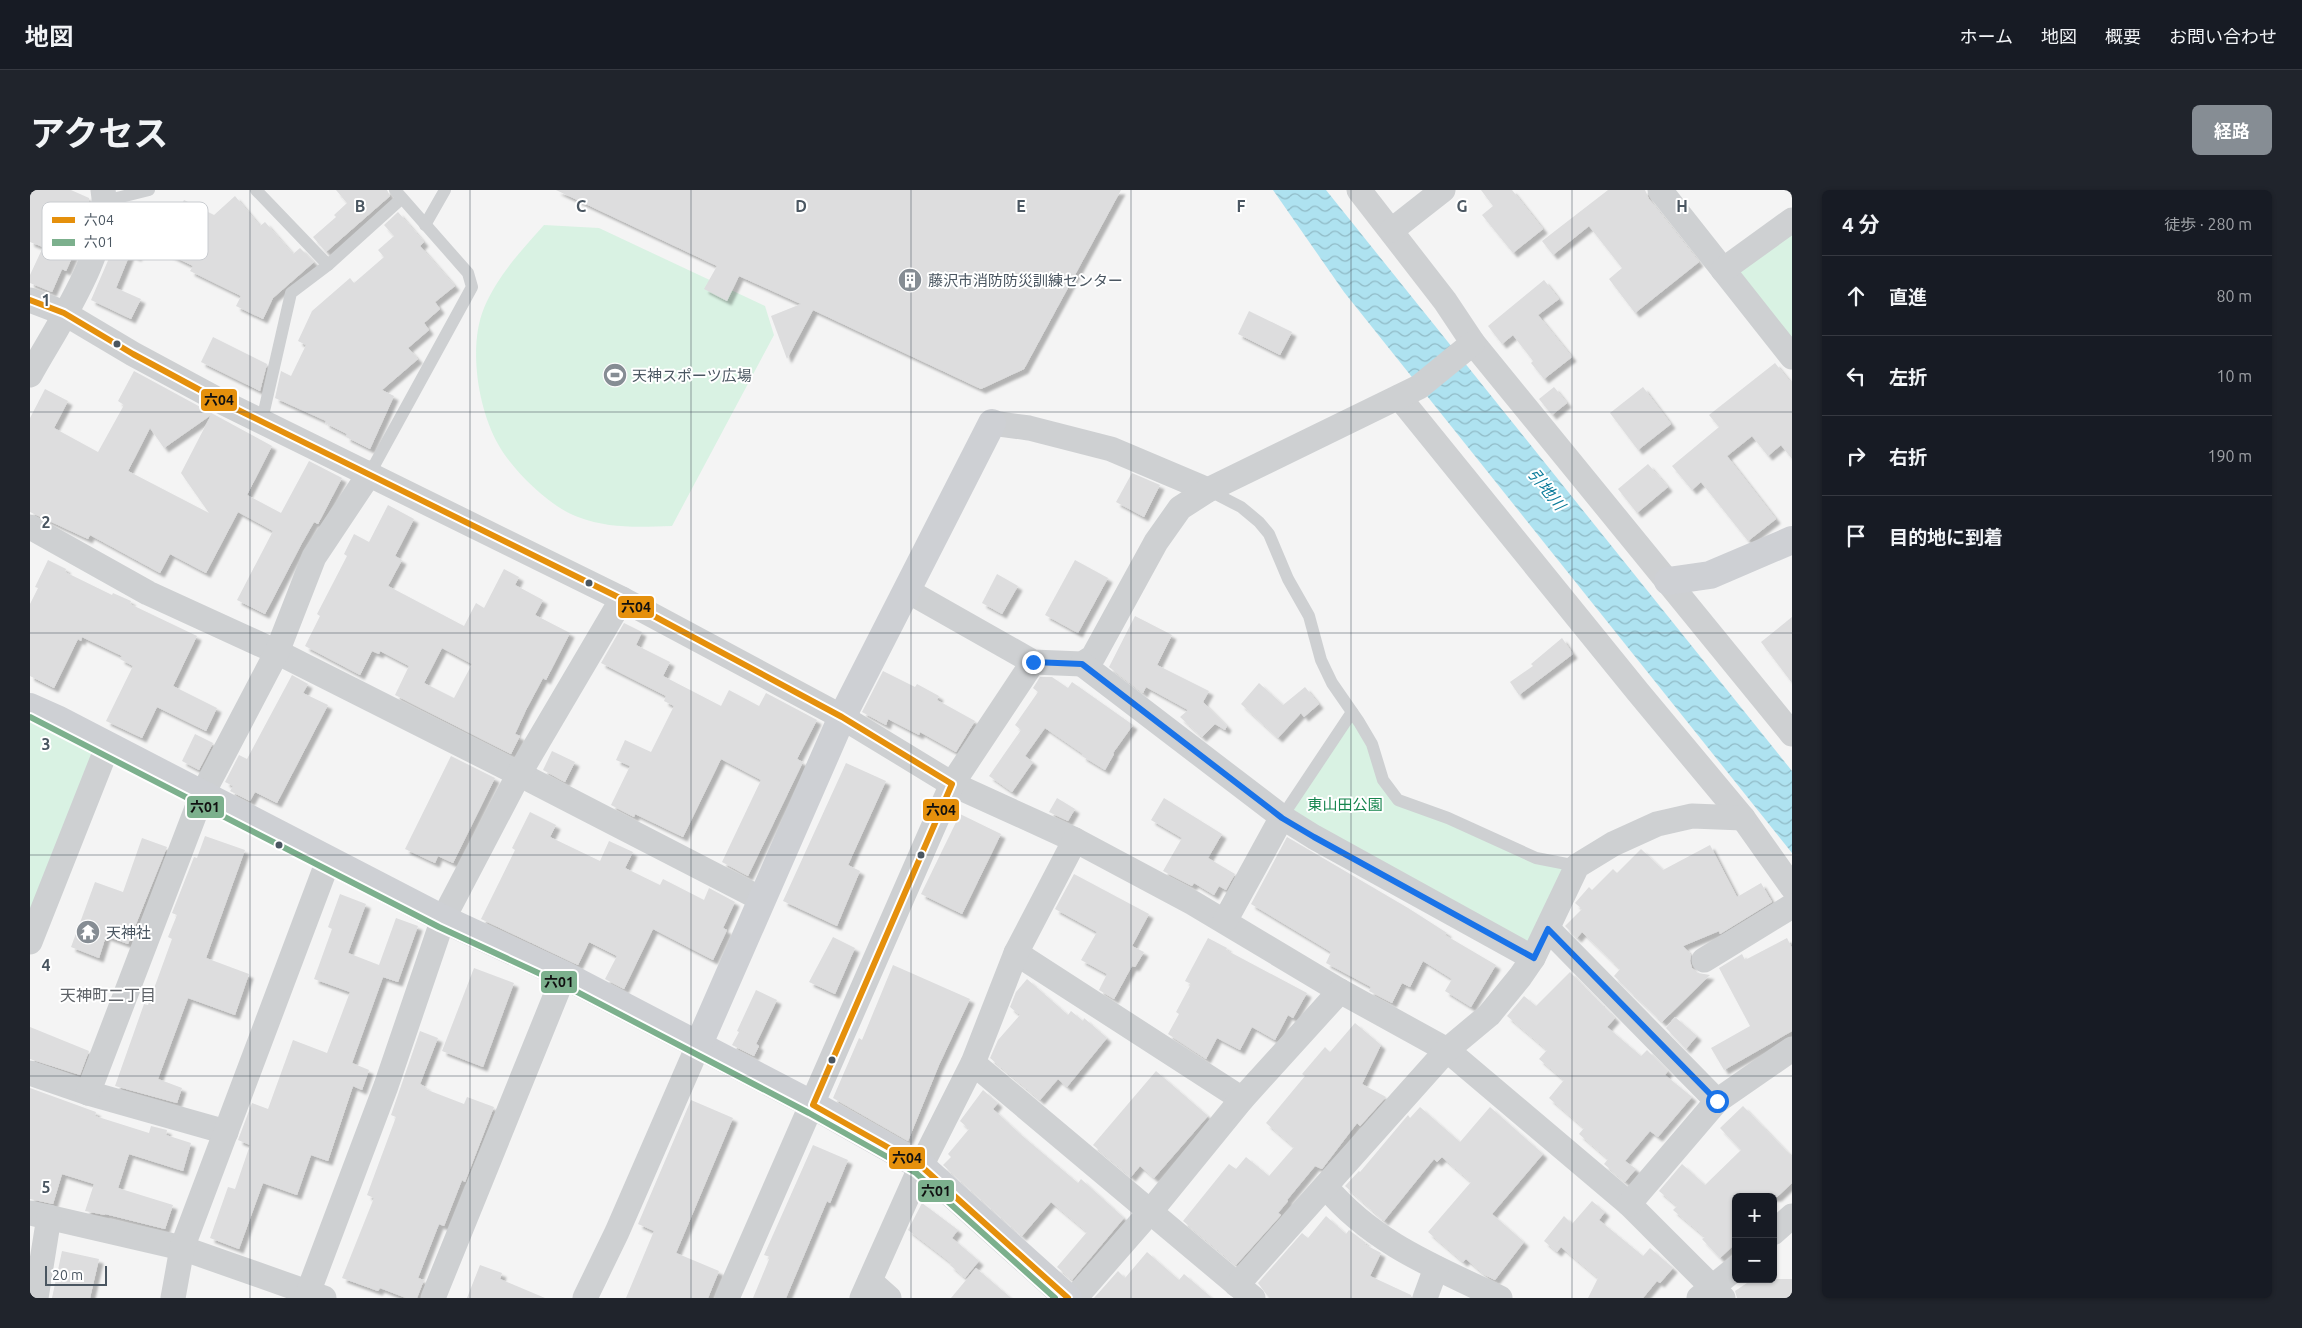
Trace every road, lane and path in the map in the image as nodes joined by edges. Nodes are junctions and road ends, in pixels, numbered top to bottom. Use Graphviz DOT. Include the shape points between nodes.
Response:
graph roads {
  1 [pos="149,190"];
  2 [pos="256,190"];
  3 [pos="445,190"];
  4 [pos="1359,190"];
  5 [pos="1443,190"];
  6 [pos="1660,190"];
  7 [pos="398,194"];
  8 [pos="104,195"];
  9 [pos="1792,220"];
  10 [pos="425,225"];
  11 [pos="1392,230"];
  12 [pos="91,260"];
  13 [pos="328,265"];
  14 [pos="1723,270"];
  15 [pos="30,300"];
  16 [pos="64,313"];
  17 [pos="1468,347"];
  18 [pos="1792,357"];
  19 [pos="30,375"];
  20 [pos="1409,392"];
  21 [pos="262,420"];
  22 [pos="992,423"];
  23 [pos="370,473"];
  24 [pos="1208,490"];
  25 [pos="30,527"];
  26 [pos="1792,540"];
  27 [pos="1668,581"];
  28 [pos="906,590"];
  29 [pos="622,599"];
  30 [pos="277,652"];
  31 [pos="1033,662"];
  32 [pos="1082,664"];
  33 [pos="30,707"];
  34 [pos="1352,712"];
  35 [pos="842,717"];
  36 [pos="1792,734"];
  37 [pos="108,745"];
  38 [pos="519,774"];
  39 [pos="952,784"];
  40 [pos="202,795"];
  41 [pos="1282,818"];
  42 [pos="1743,818"];
  43 [pos="1075,840"];
  44 [pos="328,860"];
  45 [pos="1577,866"];
  46 [pos="1792,887"];
  47 [pos="761,899"];
  48 [pos="1792,906"];
  49 [pos="443,919"];
  50 [pos="1225,921"];
  51 [pos="1548,929"];
  52 [pos="30,942"];
  53 [pos="1016,953"];
  54 [pos="1534,958"];
  55 [pos="1704,960"];
  56 [pos="564,975"];
  57 [pos="1340,991"];
  58 [pos="698,1046"];
  59 [pos="1792,1049"];
  60 [pos="1447,1050"];
  61 [pos="973,1063"];
  62 [pos="30,1073"];
  63 [pos="88,1093"];
  64 [pos="1242,1100"];
  65 [pos="1717,1101"];
  66 [pos="813,1105"];
  67 [pos="226,1132"];
  68 [pos="921,1166"];
  69 [pos="1326,1188"];
  70 [pos="1629,1204"];
  71 [pos="1150,1212"];
  72 [pos="40,1215"];
  73 [pos="1792,1216"];
  74 [pos="1777,1229"];
  75 [pos="182,1248"];
  76 [pos="1436,1268"];
  77 [pos="1732,1272"];
  78 [pos="866,1289"];
  79 [pos="1245,1291"];
  80 [pos="1712,1295"];
  81 [pos="313,1296"];
  82 [pos="36,1298"];
  83 [pos="172,1298"];
  84 [pos="433,1298"];
  85 [pos="584,1298"];
  86 [pos="727,1298"];
  87 [pos="889,1298"];
  88 [pos="1068,1298"];
  89 [pos="1075,1298"];
  90 [pos="1425,1298"];
  91 [pos="1500,1298"];
  1 -- 8 [label="lane"];
  2 -- 13 [label="lane"];
  3 -- 10 [label="lane"];
  4 -- 11 [label="street"];
  5 -- 11 [label="street"];
  6 -- 14 [label="street"];
  7 -- 10 [label="lane"];
  7 -- 13 [label="lane"];
  9 -- 14 [label="street"];
  10 -- 23 [label="lane" via="468,274 472,287"];
  11 -- 17 [label="street" via="1445,301"];
  12 -- 16 [label="street"];
  13 -- 21 [label="lane" via="291,293"];
  14 -- 18 [label="street"];
  15 -- 16 [label="street"];
  16 -- 19 [label="street"];
  16 -- 21 [label="street" via="141,359"];
  17 -- 20 [label="street"];
  17 -- 27 [label="street"];
  20 -- 24 [label="street"];
  20 -- 42 [label="street" via="1638,692"];
  21 -- 23 [label="street"];
  22 -- 24 [label="street" via="1028,428 1111,449"];
  22 -- 28 [label="street"];
  23 -- 29 [label="street"];
  23 -- 30 [label="street" via="314,557"];
  24 -- 32 [label="street" via="1180,508 1156,542 1093,657"];
  24 -- 34 [label="lane" via="1241,508 1269,534 1288,579 1309,616 1321,660"];
  25 -- 30 [label="street" via="148,593"];
  26 -- 27 [label="street" via="1710,575"];
  27 -- 36 [label="street"];
  28 -- 31 [label="street"];
  28 -- 35 [label="street"];
  29 -- 35 [label="street"];
  29 -- 38 [label="street"];
  30 -- 38 [label="street"];
  30 -- 40 [label="street"];
  31 -- 32 [label="street"];
  31 -- 39 [label="street"];
  32 -- 41 [label="street"];
  33 -- 37 [label="street"];
  34 -- 41 [label="lane"];
  34 -- 45 [label="lane" via="1372,744 1383,780 1398,800 1448,818 1536,858"];
  35 -- 39 [label="street"];
  35 -- 47 [label="street"];
  37 -- 40 [label="street"];
  37 -- 52 [label="street"];
  38 -- 47 [label="street"];
  38 -- 49 [label="street"];
  39 -- 43 [label="street"];
  39 -- 66 [label="street"];
  40 -- 44 [label="street"];
  40 -- 63 [label="street"];
  41 -- 50 [label="street"];
  41 -- 54 [label="street"];
  42 -- 45 [label="street" via="1692,816 1657,824 1613,844"];
  42 -- 46 [label="street"];
  43 -- 50 [label="street"];
  43 -- 53 [label="street"];
  44 -- 49 [label="street"];
  44 -- 67 [label="street"];
  45 -- 51 [label="street"];
  47 -- 58 [label="street"];
  48 -- 55 [label="street"];
  49 -- 56 [label="street"];
  49 -- 81 [label="street"];
  50 -- 57 [label="street"];
  51 -- 54 [label="street"];
  51 -- 65 [label="street"];
  53 -- 61 [label="street"];
  53 -- 64 [label="street"];
  54 -- 60 [label="street" via="1489,1015"];
  56 -- 58 [label="street"];
  56 -- 84 [label="street"];
  57 -- 60 [label="street"];
  57 -- 64 [label="street"];
  58 -- 66 [label="street"];
  58 -- 85 [label="street" via="617,1232"];
  59 -- 65 [label="street"];
  60 -- 69 [label="street"];
  60 -- 70 [label="street"];
  61 -- 68 [label="street"];
  61 -- 71 [label="street"];
  62 -- 63 [label="street"];
  63 -- 67 [label="street"];
  64 -- 71 [label="street"];
  65 -- 70 [label="street"];
  66 -- 68 [label="street"];
  66 -- 86 [label="street"];
  67 -- 75 [label="street"];
  68 -- 78 [label="street"];
  68 -- 88 [label="street"];
  69 -- 76 [label="street" via="1342,1207 1384,1241"];
  69 -- 79 [label="street"];
  70 -- 80 [label="street"];
  71 -- 79 [label="street"];
  71 -- 89 [label="street"];
  72 -- 75 [label="street"];
  72 -- 82 [label="street"];
  73 -- 74 [label="street"];
  75 -- 81 [label="street"];
  75 -- 83 [label="street"];
  76 -- 90 [label="street"];
  76 -- 91 [label="street"];
  77 -- 80 [label="street"];
  78 -- 87 [label="street"];
}
